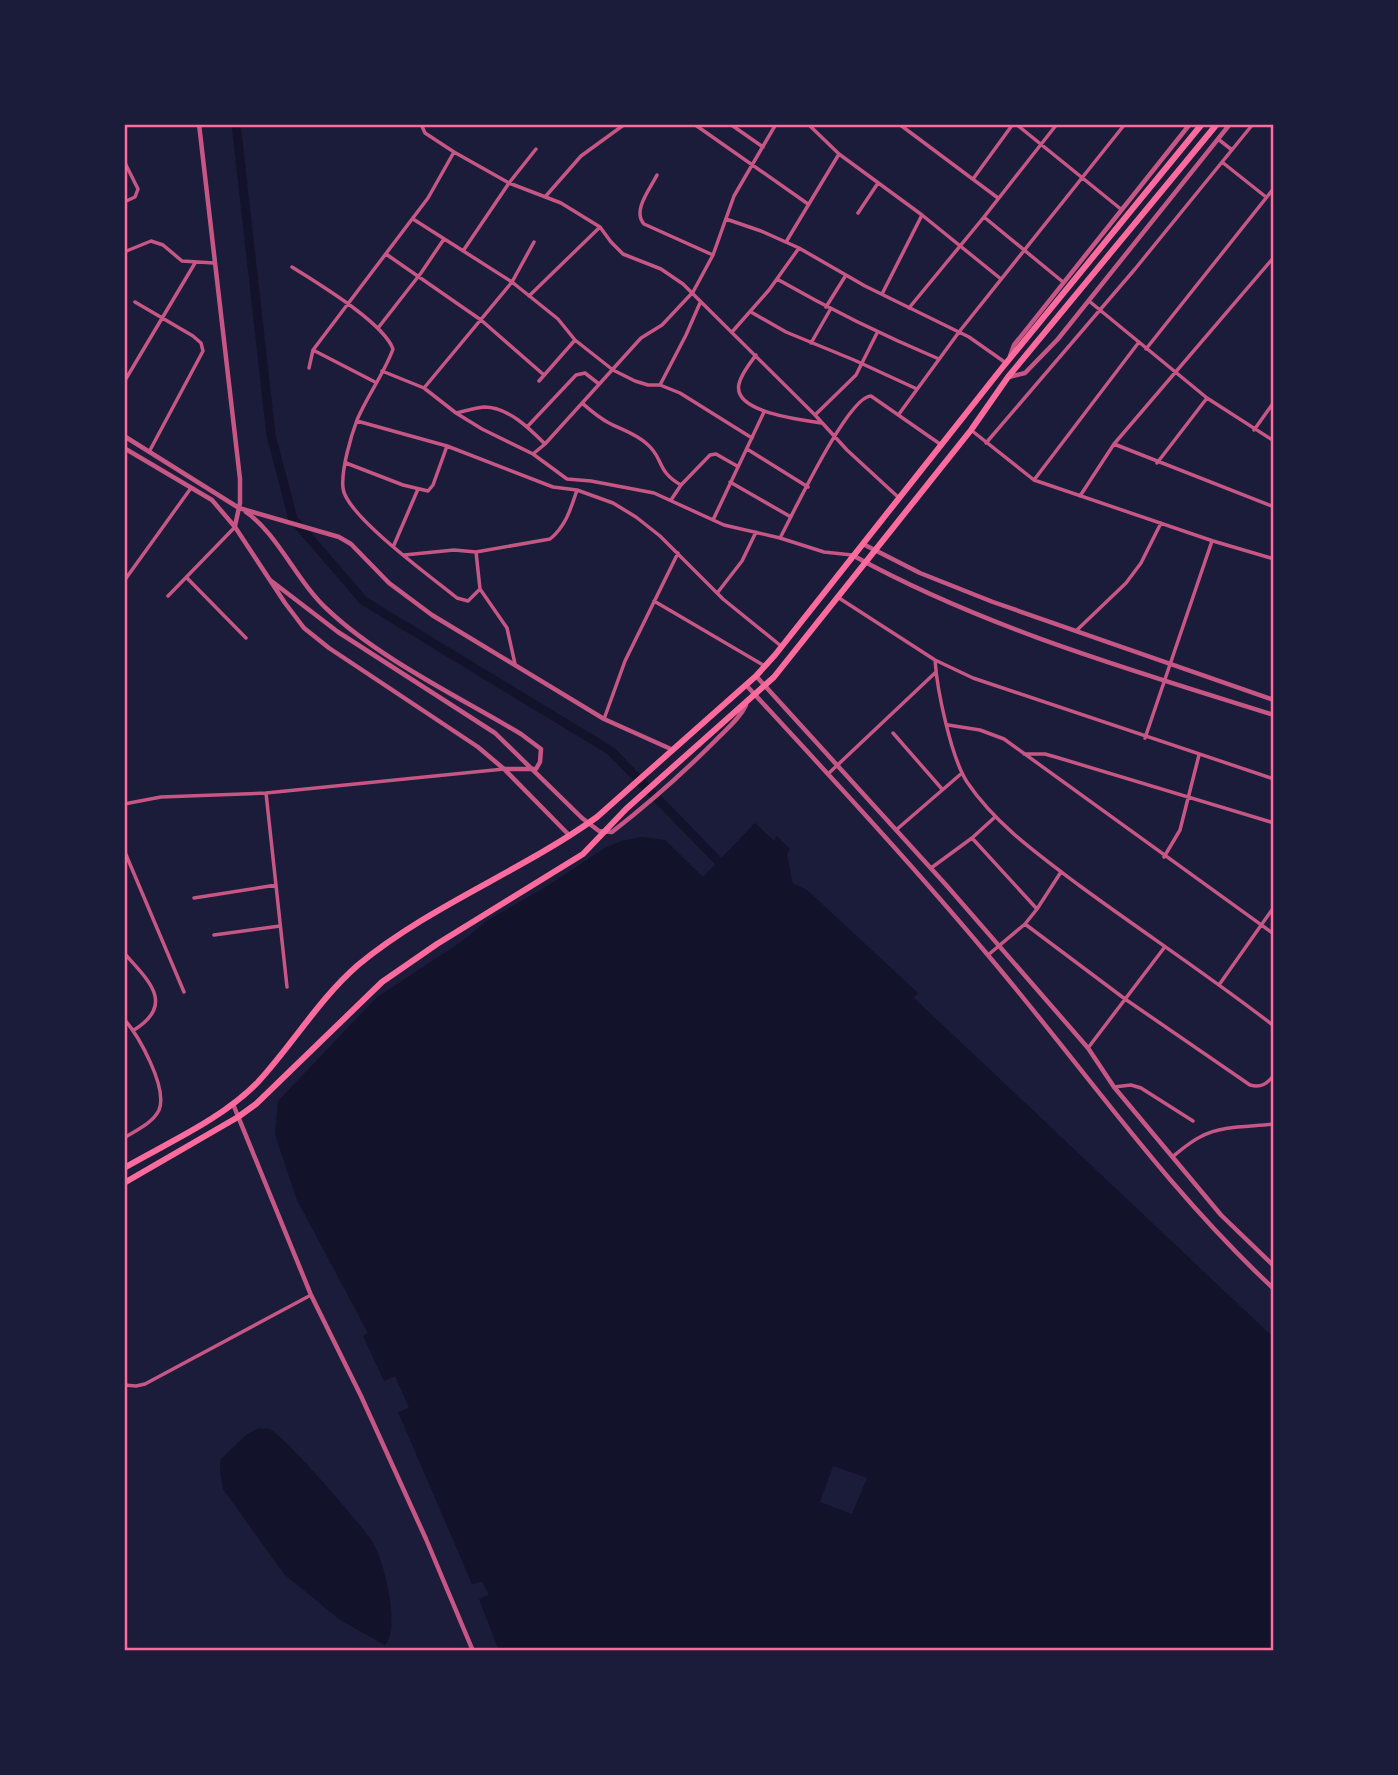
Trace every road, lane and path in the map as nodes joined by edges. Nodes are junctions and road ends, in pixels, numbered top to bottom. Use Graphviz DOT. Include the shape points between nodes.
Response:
graph roads {
  1 [pos="199,124"];
  2 [pos="421,124"];
  3 [pos="625,124"];
  4 [pos="694,124"];
  5 [pos="730,124"];
  6 [pos="776,124"];
  7 [pos="808,124"];
  8 [pos="899,124"];
  9 [pos="909,124"];
  10 [pos="1014,124"];
  11 [pos="1057,124"];
  12 [pos="1125,124"];
  13 [pos="1190,124"];
  14 [pos="1202,124"];
  15 [pos="1217,124"];
  16 [pos="1230,124"];
  17 [pos="1253,124"];
  18 [pos="907,130"];
  19 [pos="1218,139"];
  20 [pos="1041,144"];
  21 [pos="763,147"];
  22 [pos="536,149"];
  23 [pos="1232,150"];
  24 [pos="454,152"];
  25 [pos="839,154"];
  26 [pos="124,161"];
  27 [pos="1222,162"];
  28 [pos="752,166"];
  29 [pos="657,176"];
  30 [pos="1082,177"];
  31 [pos="973,180"];
  32 [pos="509,183"];
  33 [pos="878,183"];
  34 [pos="1274,188"];
  35 [pos="545,197"];
  36 [pos="1266,197"];
  37 [pos="998,198"];
  38 [pos="124,202"];
  39 [pos="808,204"];
  40 [pos="1122,210"];
  41 [pos="858,214"];
  42 [pos="922,215"];
  43 [pos="984,218"];
  44 [pos="413,219"];
  45 [pos="726,219"];
  46 [pos="600,227"];
  47 [pos="444,239"];
  48 [pos="534,242"];
  49 [pos="786,243"];
  50 [pos="960,245"];
  51 [pos="799,248"];
  52 [pos="1025,249"];
  53 [pos="463,251"];
  54 [pos="124,252"];
  55 [pos="386,254"];
  56 [pos="713,254"];
  57 [pos="1274,257"];
  58 [pos="195,263"];
  59 [pos="214,263"];
  60 [pos="292,267"];
  61 [pos="846,275"];
  62 [pos="419,276"];
  63 [pos="778,279"];
  64 [pos="1001,279"];
  65 [pos="512,282"];
  66 [pos="1063,282"];
  67 [pos="693,292"];
  68 [pos="882,295"];
  69 [pos="529,296"];
  70 [pos="1089,301"];
  71 [pos="135,302"];
  72 [pos="700,303"];
  73 [pos="348,304"];
  74 [pos="909,307"];
  75 [pos="828,309"];
  76 [pos="1101,310"];
  77 [pos="751,312"];
  78 [pos="164,319"];
  79 [pos="481,320"];
  80 [pos="377,328"];
  81 [pos="732,332"];
  82 [pos="959,332"];
  83 [pos="877,333"];
  84 [pos="575,340"];
  85 [pos="1139,342"];
  86 [pos="811,343"];
  87 [pos="1146,349"];
  88 [pos="313,350"];
  89 [pos="756,355"];
  90 [pos="939,359"];
  91 [pos="1007,362"];
  92 [pos="863,365"];
  93 [pos="309,368"];
  94 [pos="382,370"];
  95 [pos="613,370"];
  96 [pos="1174,372"];
  97 [pos="544,375"];
  98 [pos="1008,377"];
  99 [pos="539,381"];
  100 [pos="124,382"];
  101 [pos="375,382"];
  102 [pos="599,384"];
  103 [pos="660,385"];
  104 [pos="424,388"];
  105 [pos="917,389"];
  106 [pos="1206,398"];
  107 [pos="1274,402"];
  108 [pos="582,403"];
  109 [pos="764,412"];
  110 [pos="456,413"];
  111 [pos="899,414"];
  112 [pos="815,415"];
  113 [pos="356,421"];
  114 [pos="822,423"];
  115 [pos="527,427"];
  116 [pos="971,430"];
  117 [pos="1254,430"];
  118 [pos="124,436"];
  119 [pos="834,436"];
  120 [pos="752,438"];
  121 [pos="1274,440"];
  122 [pos="986,443"];
  123 [pos="545,444"];
  124 [pos="1114,444"];
  125 [pos="941,445"];
  126 [pos="447,446"];
  127 [pos="124,448"];
  128 [pos="746,449"];
  129 [pos="149,452"];
  130 [pos="533,454"];
  131 [pos="346,463"];
  132 [pos="1157,463"];
  133 [pos="737,466"];
  134 [pos="567,479"];
  135 [pos="1034,480"];
  136 [pos="730,482"];
  137 [pos="681,485"];
  138 [pos="808,486"];
  139 [pos="191,488"];
  140 [pos="418,489"];
  141 [pos="564,489"];
  142 [pos="578,490"];
  143 [pos="1080,496"];
  144 [pos="898,498"];
  145 [pos="671,500"];
  146 [pos="1274,507"];
  147 [pos="239,508"];
  148 [pos="791,517"];
  149 [pos="713,520"];
  150 [pos="1161,522"];
  151 [pos="235,527"];
  152 [pos="756,532"];
  153 [pos="780,538"];
  154 [pos="1213,541"];
  155 [pos="863,544"];
  156 [pos="394,546"];
  157 [pos="875,551"];
  158 [pos="476,552"];
  159 [pos="678,553"];
  160 [pos="404,555"];
  161 [pos="854,556"];
  162 [pos="1274,559"];
  163 [pos="866,562"];
  164 [pos="187,578"];
  165 [pos="270,580"];
  166 [pos="124,581"];
  167 [pos="480,589"];
  168 [pos="718,592"];
  169 [pos="168,596"];
  170 [pos="839,597"];
  171 [pos="654,601"];
  172 [pos="1077,630"];
  173 [pos="246,638"];
  174 [pos="782,646"];
  175 [pos="935,660"];
  176 [pos="515,664"];
  177 [pos="1171,665"];
  178 [pos="765,666"];
  179 [pos="936,672"];
  180 [pos="756,676"];
  181 [pos="1165,682"];
  182 [pos="746,685"];
  183 [pos="764,686"];
  184 [pos="755,694"];
  185 [pos="1274,700"];
  186 [pos="747,701"];
  187 [pos="1273,713"];
  188 [pos="604,719"];
  189 [pos="948,726"];
  190 [pos="893,733"];
  191 [pos="1145,737"];
  192 [pos="673,750"];
  193 [pos="1024,754"];
  194 [pos="1199,755"];
  195 [pos="837,765"];
  196 [pos="504,769"];
  197 [pos="962,773"];
  198 [pos="828,774"];
  199 [pos="1274,779"];
  200 [pos="942,789"];
  201 [pos="266,793"];
  202 [pos="1190,796"];
  203 [pos="124,804"];
  204 [pos="995,817"];
  205 [pos="1274,823"];
  206 [pos="896,830"];
  207 [pos="570,836"];
  208 [pos="972,838"];
  209 [pos="124,850"];
  210 [pos="1164,857"];
  211 [pos="931,868"];
  212 [pos="1061,872"];
  213 [pos="276,885"];
  214 [pos="194,898"];
  215 [pos="1274,907"];
  216 [pos="1037,909"];
  217 [pos="1025,924"];
  218 [pos="280,926"];
  219 [pos="1261,926"];
  220 [pos="1274,934"];
  221 [pos="214,935"];
  222 [pos="999,946"];
  223 [pos="1164,948"];
  224 [pos="124,953"];
  225 [pos="988,955"];
  226 [pos="1219,985"];
  227 [pos="287,987"];
  228 [pos="184,992"];
  229 [pos="1125,999"];
  230 [pos="125,1021"];
  231 [pos="1274,1026"];
  232 [pos="134,1030"];
  233 [pos="1088,1048"];
  234 [pos="1274,1075"];
  235 [pos="1114,1087"];
  236 [pos="233,1104"];
  237 [pos="238,1117"];
  238 [pos="1193,1121"];
  239 [pos="1274,1124"];
  240 [pos="124,1138"];
  241 [pos="1172,1157"];
  242 [pos="124,1168"];
  243 [pos="124,1183"];
  244 [pos="1274,1266"];
  245 [pos="1274,1289"];
  246 [pos="312,1295"];
  247 [pos="124,1385"];
  248 [pos="473,1651"];
  1 -- 59 [label="street"];
  2 -- 24 [label="street" via="425,133"];
  3 -- 35 [label="street" via="581,156"];
  4 -- 28 [label="street"];
  5 -- 21 [label="street"];
  6 -- 21 [label="street"];
  7 -- 25 [label="street"];
  8 -- 18 [label="street"];
  9 -- 18 [label="street"];
  10 -- 20 [label="street"];
  10 -- 31 [label="street"];
  11 -- 20 [label="street"];
  12 -- 30 [label="street"];
  13 -- 40 [label="street"];
  14 -- 91 [label="main road"];
  15 -- 98 [label="main road"];
  16 -- 19 [label="street"];
  17 -- 23 [label="street"];
  18 -- 31 [label="street"];
  19 -- 23 [label="street"];
  19 -- 70 [label="street"];
  20 -- 30 [label="street"];
  20 -- 37 [label="street"];
  21 -- 28 [label="street"];
  22 -- 32 [label="street"];
  23 -- 27 [label="street"];
  24 -- 32 [label="street"];
  24 -- 44 [label="street"];
  25 -- 33 [label="street"];
  25 -- 39 [label="street"];
  26 -- 38 [label="street" via="138,189 135,197"];
  27 -- 36 [label="street"];
  27 -- 76 [label="street"];
  28 -- 39 [label="street"];
  28 -- 45 [label="street"];
  29 -- 56 [label="street" via="639,212 640,220"];
  30 -- 40 [label="street"];
  30 -- 52 [label="street"];
  31 -- 37 [label="street"];
  32 -- 35 [label="street"];
  32 -- 53 [label="street"];
  33 -- 41 [label="street"];
  33 -- 42 [label="street"];
  34 -- 36 [label="street"];
  35 -- 46 [label="street"];
  36 -- 87 [label="street"];
  37 -- 43 [label="street"];
  39 -- 49 [label="street"];
  40 -- 66 [label="street"];
  42 -- 50 [label="street"];
  42 -- 68 [label="street"];
  43 -- 50 [label="street"];
  43 -- 52 [label="street"];
  44 -- 47 [label="street"];
  44 -- 55 [label="street"];
  45 -- 49 [label="street"];
  45 -- 56 [label="street"];
  46 -- 67 [label="street" via="623,254 661,269"];
  46 -- 69 [label="street"];
  47 -- 53 [label="street"];
  47 -- 62 [label="street"];
  48 -- 65 [label="street"];
  49 -- 51 [label="street"];
  50 -- 64 [label="street"];
  50 -- 74 [label="street"];
  51 -- 61 [label="street"];
  51 -- 63 [label="street"];
  52 -- 64 [label="street"];
  52 -- 66 [label="street"];
  53 -- 65 [label="street"];
  54 -- 58 [label="street" via="151,240 182,261"];
  55 -- 62 [label="street"];
  55 -- 73 [label="street"];
  56 -- 67 [label="street"];
  57 -- 96 [label="street"];
  58 -- 59 [label="street"];
  58 -- 78 [label="street"];
  59 -- 147 [label="street" via="240,479"];
  60 -- 73 [label="street"];
  61 -- 68 [label="street"];
  61 -- 75 [label="street"];
  62 -- 79 [label="street"];
  62 -- 80 [label="street"];
  63 -- 75 [label="street"];
  63 -- 77 [label="street"];
  64 -- 82 [label="street"];
  65 -- 69 [label="street"];
  65 -- 79 [label="street"];
  66 -- 91 [label="street" via="1014,345"];
  67 -- 72 [label="street"];
  67 -- 95 [label="street"];
  68 -- 74 [label="street"];
  69 -- 84 [label="street"];
  70 -- 76 [label="street"];
  70 -- 98 [label="street" via="1025,373"];
  71 -- 78 [label="street"];
  72 -- 81 [label="street"];
  72 -- 103 [label="street"];
  73 -- 80 [label="street"];
  73 -- 88 [label="street"];
  74 -- 82 [label="street"];
  75 -- 83 [label="street"];
  75 -- 86 [label="street"];
  76 -- 85 [label="street"];
  76 -- 122 [label="street"];
  77 -- 81 [label="street"];
  77 -- 86 [label="street"];
  78 -- 100 [label="street"];
  78 -- 129 [label="street" via="201,343 203,351"];
  79 -- 97 [label="street"];
  79 -- 104 [label="street"];
  80 -- 94 [label="street" via="393,349"];
  81 -- 89 [label="street"];
  82 -- 90 [label="street"];
  82 -- 91 [label="street"];
  83 -- 90 [label="street"];
  83 -- 92 [label="street"];
  84 -- 95 [label="street"];
  84 -- 97 [label="street"];
  85 -- 87 [label="street"];
  85 -- 135 [label="street"];
  86 -- 92 [label="street"];
  87 -- 96 [label="street"];
  88 -- 93 [label="street"];
  88 -- 101 [label="street"];
  89 -- 109 [label="street" via="738,385 739,393"];
  89 -- 112 [label="street"];
  90 -- 105 [label="street"];
  91 -- 125 [label="main road"];
  92 -- 105 [label="street"];
  92 -- 112 [label="street"];
  94 -- 101 [label="street"];
  94 -- 104 [label="street"];
  95 -- 102 [label="street"];
  95 -- 103 [label="street" via="635,381"];
  96 -- 106 [label="street"];
  96 -- 124 [label="street"];
  97 -- 99 [label="street"];
  98 -- 116 [label="main road"];
  101 -- 113 [label="street"];
  102 -- 108 [label="street"];
  102 -- 115 [label="street" via="585,373 576,375"];
  103 -- 120 [label="street"];
  104 -- 110 [label="street"];
  105 -- 111 [label="street"];
  106 -- 117 [label="street"];
  106 -- 132 [label="street"];
  107 -- 117 [label="street"];
  108 -- 123 [label="street"];
  108 -- 137 [label="street" via="648,444 666,475"];
  109 -- 114 [label="street"];
  109 -- 120 [label="street"];
  110 -- 115 [label="street" via="484,407"];
  110 -- 130 [label="street"];
  111 -- 119 [label="street" via="867,395"];
  111 -- 125 [label="street"];
  112 -- 114 [label="street"];
  113 -- 126 [label="street"];
  113 -- 131 [label="street"];
  114 -- 119 [label="street"];
  115 -- 123 [label="street"];
  116 -- 122 [label="street"];
  116 -- 157 [label="main road"];
  117 -- 121 [label="street"];
  118 -- 129 [label="street"];
  119 -- 138 [label="street"];
  119 -- 144 [label="street"];
  120 -- 128 [label="street"];
  122 -- 135 [label="street"];
  123 -- 130 [label="street"];
  124 -- 132 [label="street"];
  124 -- 143 [label="street"];
  125 -- 144 [label="main road"];
  126 -- 140 [label="street" via="430,489"];
  126 -- 141 [label="street"];
  127 -- 139 [label="street"];
  128 -- 133 [label="street"];
  128 -- 138 [label="street"];
  129 -- 147 [label="street"];
  130 -- 134 [label="street"];
  131 -- 140 [label="street"];
  131 -- 156 [label="street" via="346,498"];
  132 -- 146 [label="street"];
  133 -- 136 [label="street"];
  133 -- 137 [label="street" via="710,455"];
  134 -- 141 [label="street"];
  134 -- 145 [label="street" via="636,489"];
  135 -- 143 [label="street"];
  136 -- 148 [label="street"];
  136 -- 149 [label="street"];
  137 -- 145 [label="street"];
  138 -- 148 [label="street"];
  139 -- 151 [label="street" via="221,508"];
  139 -- 166 [label="street"];
  140 -- 156 [label="street"];
  141 -- 142 [label="street"];
  142 -- 158 [label="street" via="566,520 550,539"];
  142 -- 159 [label="street" via="636,517"];
  143 -- 150 [label="street"];
  144 -- 155 [label="main road"];
  145 -- 149 [label="street"];
  147 -- 151 [label="street"];
  147 -- 176 [label="street" via="339,537 432,615"];
  147 -- 196 [label="street" via="267,530 327,610 372,645 541,749 536,769"];
  148 -- 153 [label="street"];
  149 -- 152 [label="street"];
  150 -- 154 [label="street"];
  150 -- 172 [label="street" via="1126,583"];
  151 -- 164 [label="street"];
  151 -- 165 [label="street"];
  152 -- 153 [label="street"];
  152 -- 168 [label="street" via="742,561"];
  153 -- 161 [label="street"];
  154 -- 162 [label="street"];
  154 -- 177 [label="street"];
  155 -- 157 [label="street"];
  155 -- 161 [label="main road"];
  156 -- 160 [label="street"];
  157 -- 163 [label="main road"];
  157 -- 172 [label="street" via="993,602"];
  158 -- 160 [label="street"];
  158 -- 167 [label="street"];
  159 -- 168 [label="street"];
  159 -- 171 [label="street"];
  160 -- 167 [label="street" via="463,601"];
  161 -- 163 [label="street"];
  161 -- 174 [label="main road"];
  163 -- 170 [label="main road"];
  163 -- 181 [label="street" via="963,608"];
  164 -- 169 [label="street"];
  164 -- 173 [label="street"];
  165 -- 186 [label="street" via="338,632 495,733 599,831 612,832 693,763 740,716"];
  165 -- 196 [label="street" via="304,628"];
  167 -- 176 [label="street" via="507,628"];
  168 -- 174 [label="street"];
  170 -- 175 [label="street"];
  170 -- 183 [label="main road"];
  171 -- 178 [label="street"];
  171 -- 188 [label="street"];
  172 -- 177 [label="street"];
  174 -- 178 [label="main road"];
  175 -- 179 [label="street"];
  175 -- 191 [label="street" via="973,678"];
  176 -- 188 [label="street"];
  177 -- 181 [label="street"];
  177 -- 185 [label="street"];
  178 -- 180 [label="main road"];
  179 -- 189 [label="street"];
  179 -- 195 [label="street"];
  180 -- 182 [label="main road"];
  180 -- 183 [label="street"];
  181 -- 187 [label="street"];
  181 -- 191 [label="street"];
  182 -- 184 [label="street"];
  182 -- 192 [label="main road"];
  183 -- 184 [label="main road"];
  183 -- 195 [label="street"];
  184 -- 186 [label="main road"];
  184 -- 198 [label="street"];
  186 -- 237 [label="main road" via="625,809 583,854 382,982"];
  188 -- 192 [label="street"];
  189 -- 193 [label="street" via="994,734"];
  189 -- 197 [label="street"];
  190 -- 200 [label="street"];
  191 -- 194 [label="street"];
  192 -- 207 [label="main road"];
  193 -- 202 [label="street" via="1052,756"];
  193 -- 210 [label="street"];
  194 -- 199 [label="street"];
  194 -- 202 [label="street"];
  195 -- 198 [label="street"];
  195 -- 206 [label="street"];
  196 -- 201 [label="street"];
  196 -- 207 [label="street"];
  197 -- 200 [label="street"];
  197 -- 204 [label="street"];
  198 -- 225 [label="street"];
  200 -- 206 [label="street"];
  201 -- 203 [label="street" via="161,797"];
  201 -- 213 [label="street"];
  202 -- 205 [label="street"];
  202 -- 210 [label="street" via="1180,830"];
  204 -- 208 [label="street"];
  204 -- 212 [label="street"];
  206 -- 211 [label="street"];
  207 -- 236 [label="main road" via="418,924 358,965"];
  208 -- 211 [label="street"];
  208 -- 216 [label="street"];
  209 -- 228 [label="street"];
  210 -- 219 [label="street"];
  211 -- 222 [label="street"];
  212 -- 216 [label="street"];
  212 -- 223 [label="street"];
  213 -- 214 [label="street"];
  213 -- 218 [label="street"];
  215 -- 219 [label="street"];
  216 -- 217 [label="street"];
  217 -- 222 [label="street"];
  217 -- 229 [label="street"];
  218 -- 221 [label="street"];
  218 -- 227 [label="street"];
  219 -- 220 [label="street"];
  219 -- 226 [label="street"];
  222 -- 225 [label="street"];
  222 -- 233 [label="street"];
  223 -- 226 [label="street"];
  223 -- 229 [label="street"];
  224 -- 232 [label="street" via="154,990 158,1002 153,1014"];
  225 -- 245 [label="street" via="1205,1220"];
  226 -- 231 [label="street"];
  229 -- 233 [label="street"];
  229 -- 234 [label="street" via="1250,1084 1264,1085"];
  230 -- 232 [label="street"];
  232 -- 240 [label="street" via="150,1061 160,1104 152,1120"];
  233 -- 235 [label="street"];
  235 -- 238 [label="street" via="1141,1088"];
  235 -- 241 [label="street"];
  236 -- 237 [label="street"];
  236 -- 242 [label="main road"];
  237 -- 243 [label="main road"];
  237 -- 246 [label="street"];
  239 -- 241 [label="street" via="1209,1133"];
  241 -- 244 [label="street" via="1220,1215"];
  246 -- 247 [label="street" via="145,1384"];
  246 -- 248 [label="street" via="362,1396"];
}
